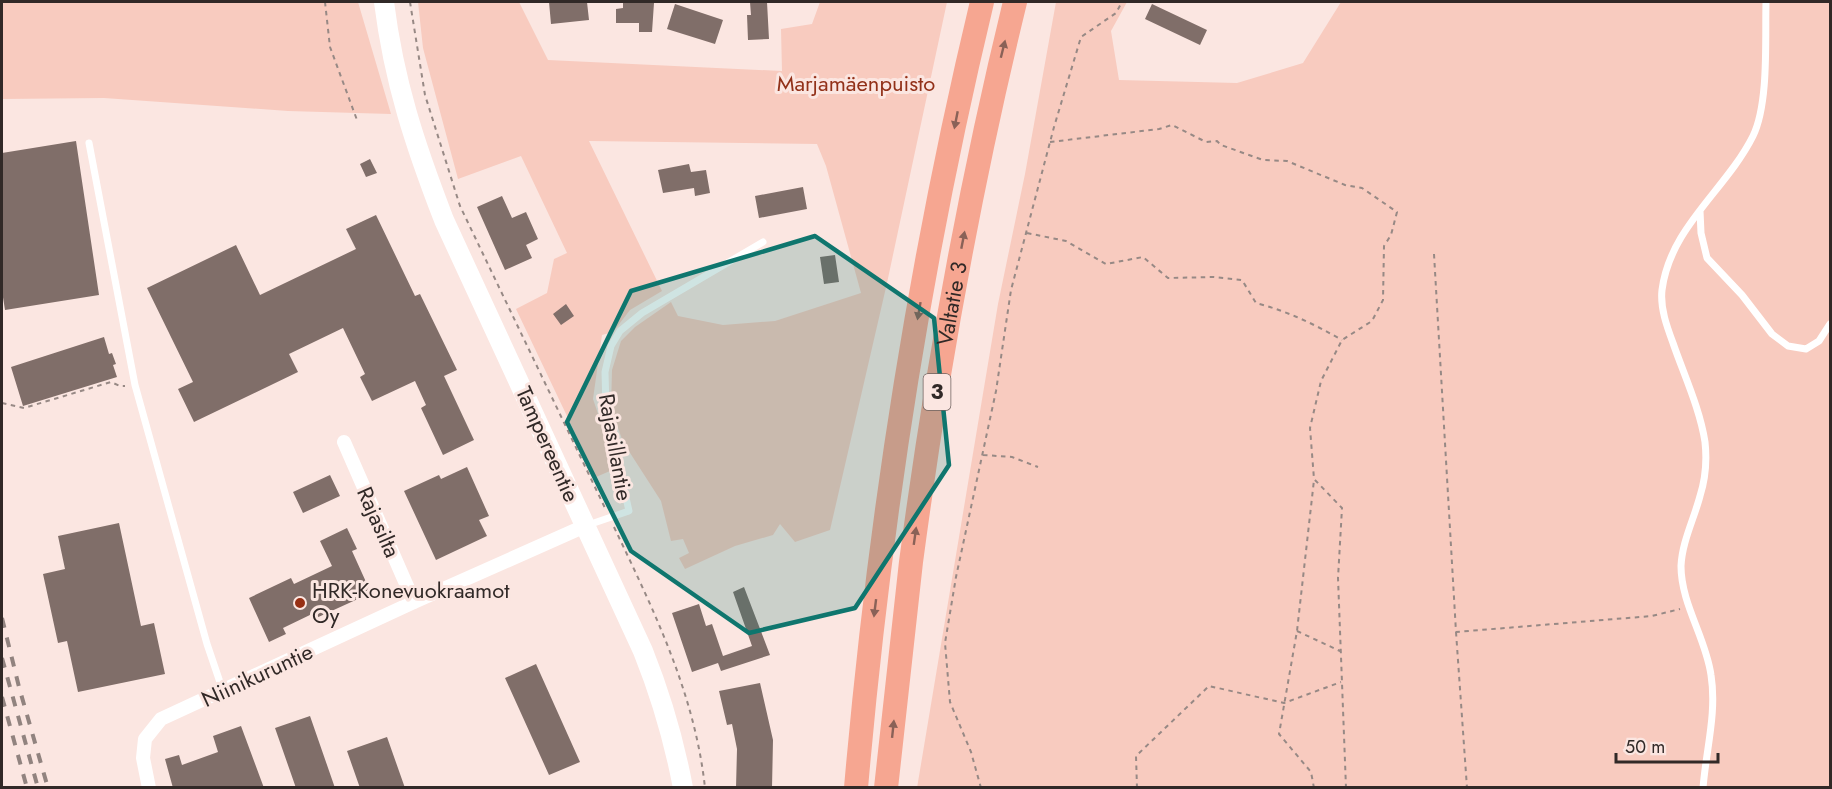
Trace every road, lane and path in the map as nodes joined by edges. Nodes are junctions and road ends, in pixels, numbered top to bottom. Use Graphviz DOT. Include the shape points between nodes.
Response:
graph roads {
  1 [pos="325,2"];
  2 [pos="384,2"];
  3 [pos="410,2"];
  4 [pos="982,2"];
  5 [pos="1015,2"];
  6 [pos="1122,2"];
  7 [pos="1766,2"];
  8 [pos="357,120"];
  9 [pos="1050,142"];
  10 [pos="89,143"];
  11 [pos="1700,211"];
  12 [pos="1027,233"];
  13 [pos="764,242"];
  14 [pos="1434,254"];
  15 [pos="1830,324"];
  16 [pos="1342,340"];
  17 [pos="135,385"];
  18 [pos="2,403"];
  19 [pos="344,442"];
  20 [pos="983,455"];
  21 [pos="1038,467"];
  22 [pos="1314,479"];
  23 [pos="610,519"];
  24 [pos="585,526"];
  25 [pos="414,602"];
  26 [pos="1689,605"];
  27 [pos="1297,631"];
  28 [pos="1456,632"];
  29 [pos="1340,651"];
  30 [pos="1341,682"];
  31 [pos="223,691"];
  32 [pos="1284,704"];
  33 [pos="149,788"];
  34 [pos="683,788"];
  35 [pos="705,788"];
  36 [pos="856,788"];
  37 [pos="886,788"];
  38 [pos="981,788"];
  39 [pos="1137,788"];
  40 [pos="1314,788"];
  41 [pos="1346,788"];
  42 [pos="1467,788"];
  43 [pos="1703,788"];
  1 -- 8 [label="path" via="330,47"];
  2 -- 24 [label="main road, Tampereentie" via="403,104 444,220"];
  3 -- 23 [label="path" via="425,95 460,206"];
  4 -- 36 [label="highway, Valtatie 3 / 3, one-way" via="930,249 899,430 879,571"];
  37 -- 5 [label="highway, Valtatie 3 / 3, one-way" via="929,435 960,255"];
  6 -- 9 [label="path" via="1116,13 1081,37"];
  7 -- 11 [label="lane" via="1761,107 1754,134"];
  9 -- 12 [label="path"];
  9 -- 16 [label="path" via="1172,125 1206,142 1217,141 1263,160 1287,161 1332,182 1362,188 1397,212 1384,246 1383,300 1372,321"];
  10 -- 17 [label="lane"];
  11 -- 15 [label="lane" via="1707,258 1772,334 1788,346 1806,349 1819,341"];
  11 -- 26 [label="lane" via="1679,238 1667,264 1662,292 1664,320 1705,442 1701,495 1682,566"];
  12 -- 16 [label="path" via="1066,241 1106,264 1143,257 1168,278 1242,280 1256,303 1310,322"];
  12 -- 20 [label="path" via="1011,290"];
  13 -- 23 [label="lane, Rajasillantie" via="620,331 607,359 604,390 629,511"];
  14 -- 28 [label="path"];
  16 -- 22 [label="path" via="1321,381 1310,428"];
  17 -- 18 [label="path" via="111,382 24,408"];
  17 -- 31 [label="lane"];
  19 -- 25 [label="street, Rajasilta"];
  20 -- 21 [label="path" via="1012,457"];
  20 -- 38 [label="path" via="945,643 950,702"];
  22 -- 27 [label="path"];
  22 -- 29 [label="path" via="1341,508"];
  23 -- 24 [label="lane, Rajasillantie"];
  23 -- 35 [label="path" via="680,674 695,727"];
  24 -- 25 [label="street, Niinikuruntie"];
  24 -- 34 [label="main road, Tampereentie" via="659,691"];
  25 -- 31 [label="street, Niinikuruntie"];
  26 -- 28 [label="path" via="1652,616"];
  26 -- 43 [label="lane" via="1712,677"];
  27 -- 29 [label="path"];
  27 -- 32 [label="path"];
  28 -- 42 [label="path"];
  29 -- 30 [label="path"];
  30 -- 32 [label="path"];
  30 -- 41 [label="path"];
  31 -- 33 [label="street, Niinikuruntie" via="161,720 145,739 143,758"];
  32 -- 39 [label="path" via="1209,686 1136,756"];
  32 -- 40 [label="path" via="1279,734 1311,772"];
}
